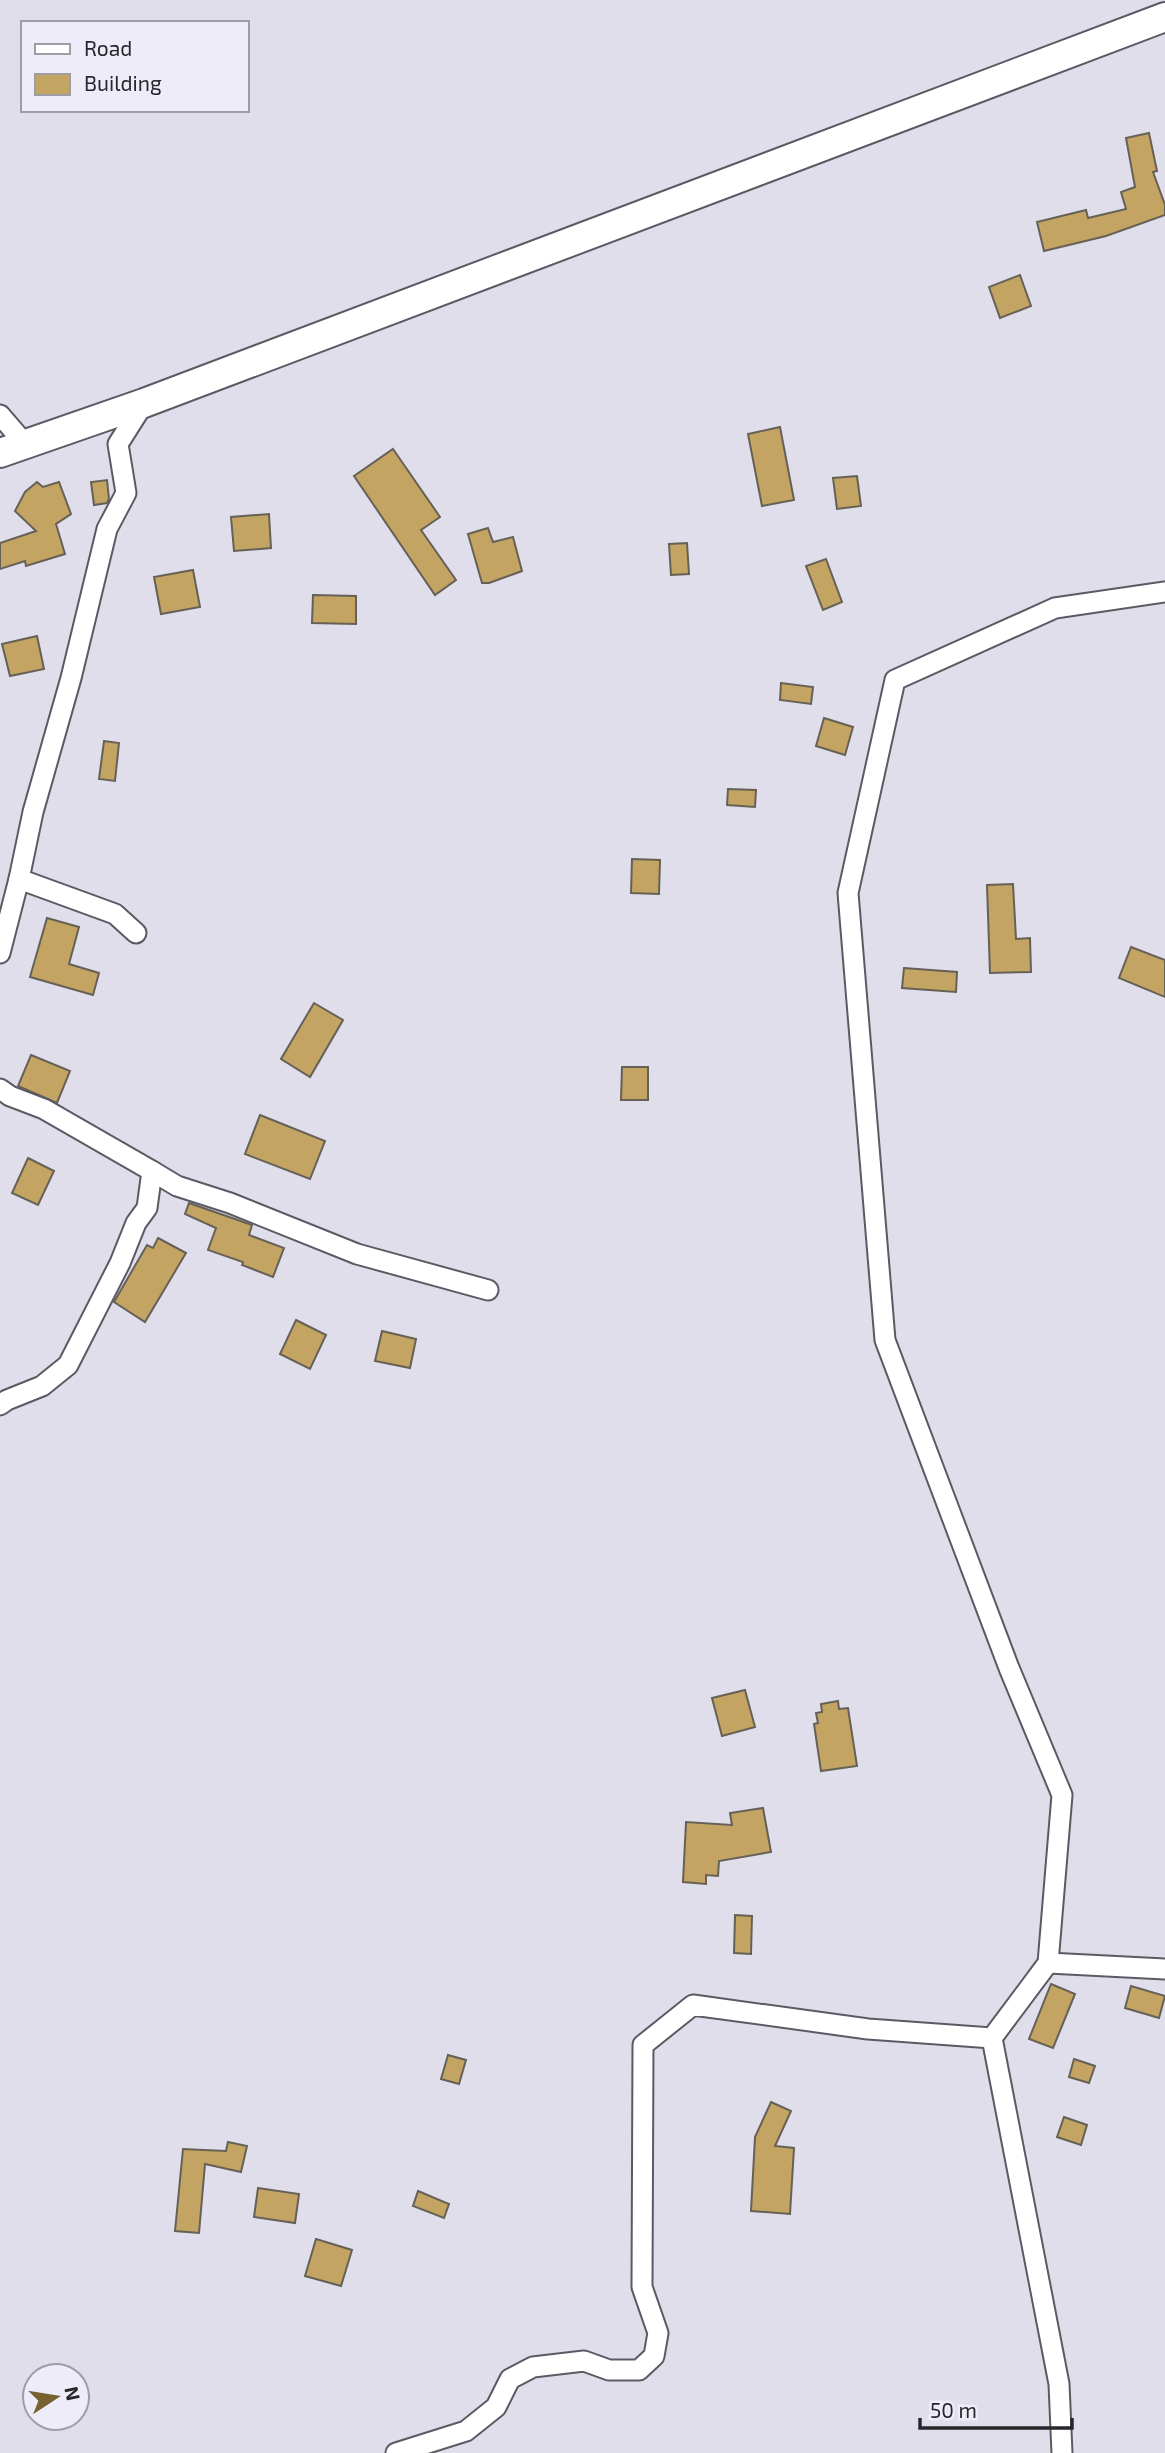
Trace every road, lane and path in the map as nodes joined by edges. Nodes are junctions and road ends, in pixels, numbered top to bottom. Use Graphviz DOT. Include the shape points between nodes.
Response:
graph roads {
  1 [pos="1165,17"];
  2 [pos="144,403"];
  3 [pos="0,415"];
  4 [pos="12,449"];
  5 [pos="1165,592"];
  6 [pos="19,879"];
  7 [pos="136,933"];
  8 [pos="0,953"];
  9 [pos="0,1089"];
  10 [pos="152,1171"];
  11 [pos="488,1290"];
  12 [pos="0,1405"];
  13 [pos="1048,1963"];
  14 [pos="1165,1969"];
  15 [pos="992,2038"];
  16 [pos="397,2453"];
  17 [pos="1062,2453"];
  1 -- 2 [label="main road"];
  2 -- 4 [label="main road"];
  2 -- 6 [label="street" via="118,444 126,493 107,529"];
  3 -- 4 [label="street"];
  5 -- 13 [label="street" via="1055,608 895,680 848,893 885,1340 1062,1795"];
  6 -- 7 [label="street" via="115,914"];
  6 -- 8 [label="street"];
  9 -- 10 [label="street" via="44,1108"];
  10 -- 11 [label="street" via="177,1186 357,1254"];
  10 -- 12 [label="street" via="147,1208 68,1365 42,1386"];
  13 -- 14 [label="street"];
  13 -- 15 [label="street"];
  15 -- 16 [label="street" via="868,2029 694,2005 643,2045 642,2287 658,2333 654,2356 639,2370 609,2370 584,2361 533,2367 510,2379 496,2407 466,2431"];
  15 -- 17 [label="street" via="1059,2384"];
}
